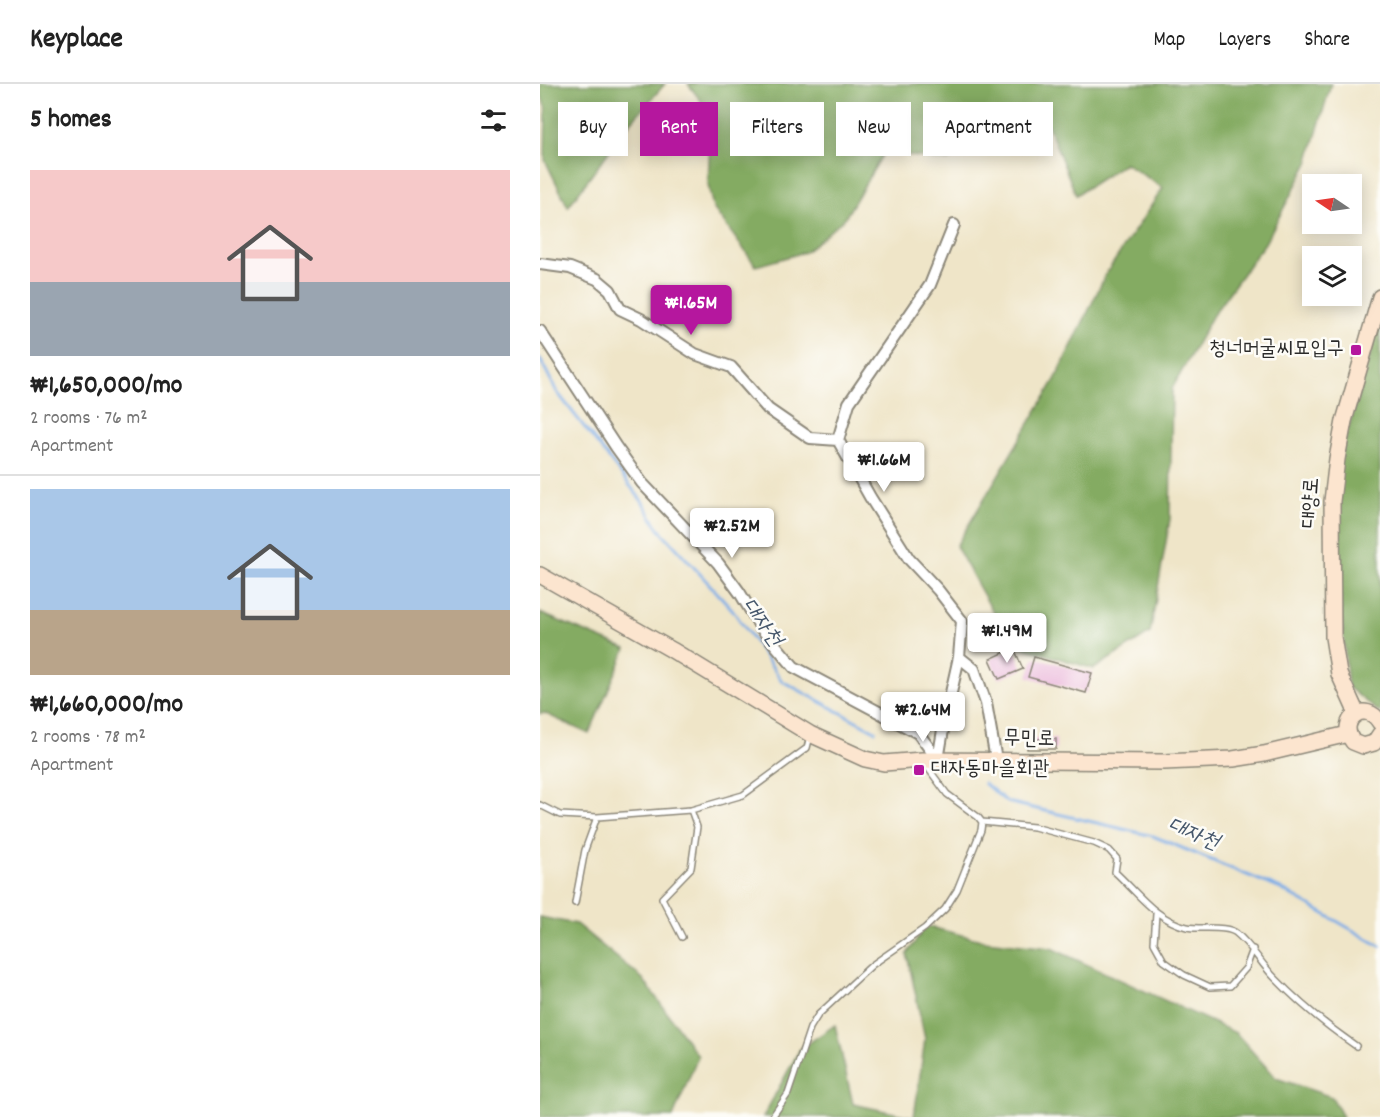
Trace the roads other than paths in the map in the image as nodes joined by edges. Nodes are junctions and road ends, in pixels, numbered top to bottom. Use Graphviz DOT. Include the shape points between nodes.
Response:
graph roads {
  1 [pos="954,225"];
  2 [pos="540,264"];
  3 [pos="1380,297"];
  4 [pos="540,331"];
  5 [pos="838,440"];
  6 [pos="540,576"];
  7 [pos="959,657"];
  8 [pos="1357,714"];
  9 [pos="810,734"];
  10 [pos="1348,734"];
  11 [pos="1380,734"];
  12 [pos="922,760"];
  13 [pos="938,760"];
  14 [pos="996,760"];
  15 [pos="540,804"];
  16 [pos="691,810"];
  17 [pos="597,816"];
  18 [pos="981,822"];
  19 [pos="575,903"];
  20 [pos="1156,914"];
  21 [pos="682,937"];
  22 [pos="1253,949"];
  23 [pos="1356,1046"];
  24 [pos="772,1117"];
  1 -- 5 [label="street" via="930,285 849,403"];
  2 -- 5 [label="street" via="570,268 597,279 610,290 620,309 695,354 732,367 768,409 810,438"];
  3 -- 8 [label="street, 대양로" via="1344,421 1332,501 1333,637 1340,674"];
  4 -- 13 [label="street" via="642,483 718,563 789,662 918,734"];
  5 -- 7 [label="street" via="909,559 962,621"];
  6 -- 9 [label="street, 무민로"];
  7 -- 13 [label="street"];
  7 -- 14 [label="street" via="974,669 986,703"];
  8 -- 10 [label="street" via="1349,721"];
  8 -- 11 [label="street" via="1372,714"];
  9 -- 12 [label="street, 무민로" via="865,759 884,763"];
  9 -- 16 [label="lane" via="807,748 743,795"];
  10 -- 11 [label="street" via="1353,742 1363,746 1369,746"];
  10 -- 14 [label="street, 무민로" via="1233,759"];
  12 -- 13 [label="street, 무민로"];
  12 -- 18 [label="lane" via="947,794"];
  13 -- 14 [label="street, 무민로"];
  15 -- 17 [label="lane" via="560,815"];
  16 -- 17 [label="lane"];
  16 -- 21 [label="lane" via="697,827 691,868 663,898"];
  17 -- 19 [label="lane" via="585,850"];
  18 -- 20 [label="lane" via="1034,827 1109,850 1117,859 1115,872"];
  18 -- 24 [label="lane" via="957,890 945,909 872,965 818,1015 788,1094"];
  20 -- 22 [label="lane" via="1187,928 1234,931"];
  20 -- 22 [label="lane" via="1154,943 1164,961 1210,987 1230,986 1246,968"];
  22 -- 23 [label="lane" via="1293,996"];
}
